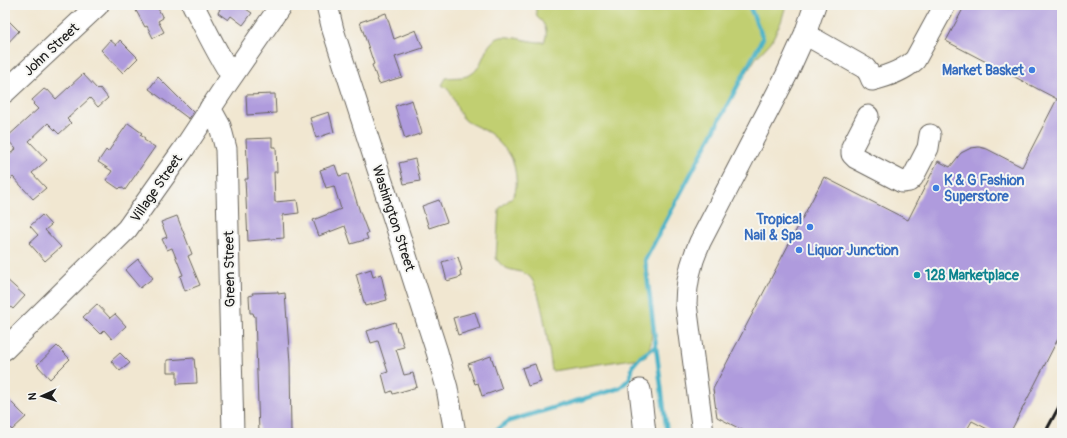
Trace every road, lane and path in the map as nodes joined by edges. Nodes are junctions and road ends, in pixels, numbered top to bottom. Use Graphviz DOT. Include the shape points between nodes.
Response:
graph roads {
  1 [pos="98,5"];
  2 [pos="193,5"];
  3 [pos="281,5"];
  4 [pos="327,5"];
  5 [pos="815,5"];
  6 [pos="945,5"];
  7 [pos="805,34"];
  8 [pos="232,76"];
  9 [pos="5,92"];
  10 [pos="210,108"];
  11 [pos="868,116"];
  12 [pos="930,135"];
  13 [pos="5,349"];
  14 [pos="640,390"];
  15 [pos="233,433"];
  16 [pos="455,433"];
  17 [pos="646,433"];
  18 [pos="703,433"];
  1 -- 9 [label="street, John Street"];
  2 -- 8 [label="street" via="218,57"];
  3 -- 8 [label="street, Village Street"];
  4 -- 16 [label="street, Washington Street" via="437,352"];
  5 -- 7 [label="street"];
  6 -- 7 [label="street" via="915,60 905,67 872,80 865,68"];
  7 -- 18 [label="street" via="700,242 690,268 686,304"];
  8 -- 10 [label="street, Village Street"];
  10 -- 13 [label="street, Village Street" via="127,229"];
  10 -- 15 [label="street, Green Street" via="220,126 226,150"];
  11 -- 12 [label="street" via="852,147 852,154 902,182 913,177 928,148"];
  14 -- 17 [label="street"];
}
